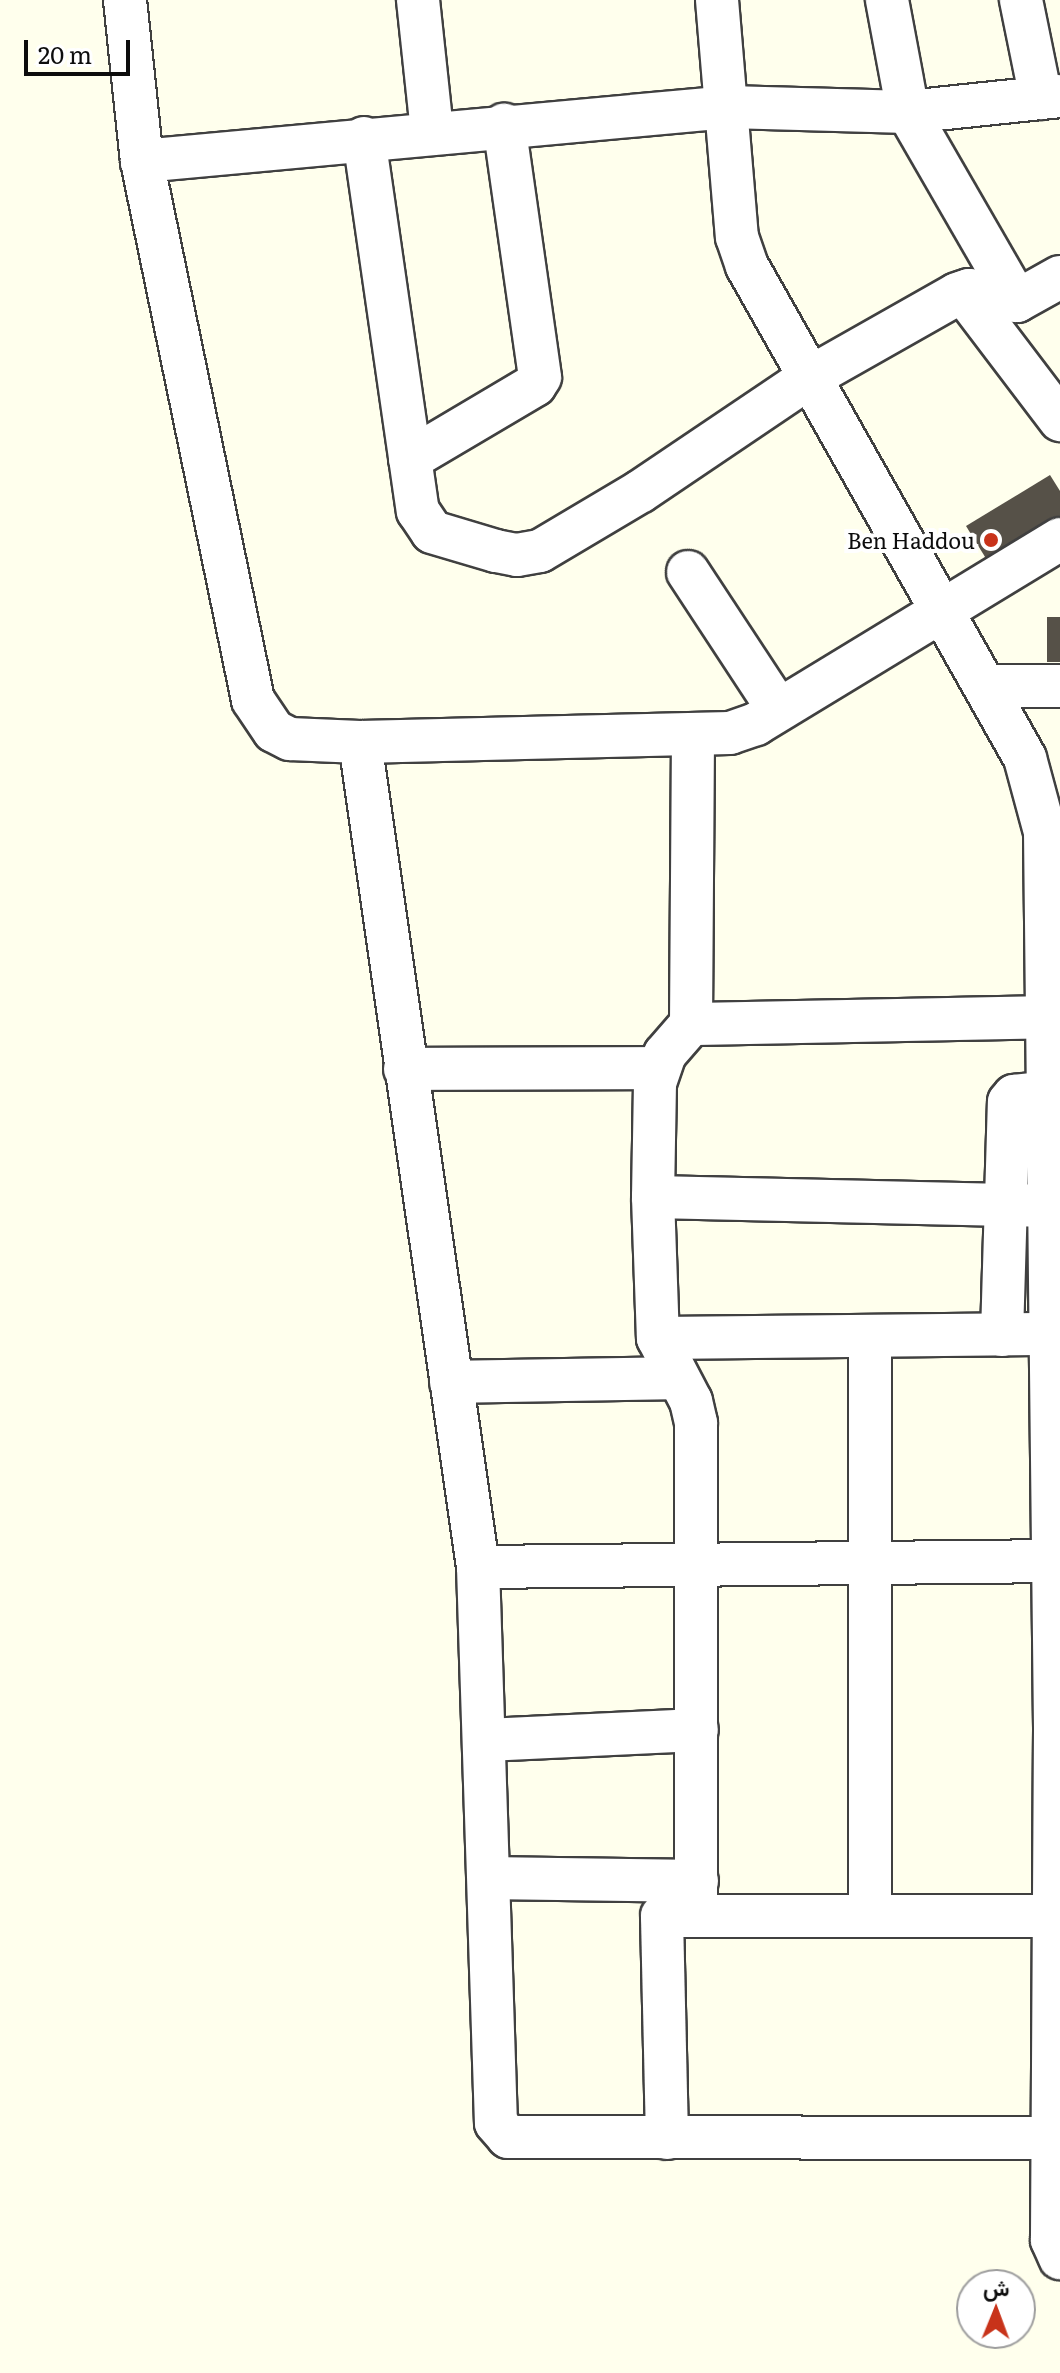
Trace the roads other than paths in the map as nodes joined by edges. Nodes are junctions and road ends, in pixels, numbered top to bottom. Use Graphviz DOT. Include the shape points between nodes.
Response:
graph roads {
  1 [pos="125,0"];
  2 [pos="418,0"];
  3 [pos="717,0"];
  4 [pos="887,0"];
  5 [pos="1021,0"];
  6 [pos="1050,97"];
  7 [pos="728,107"];
  8 [pos="908,112"];
  9 [pos="504,125"];
  10 [pos="432,131"];
  11 [pos="364,138"];
  12 [pos="142,161"];
  13 [pos="1060,277"];
  14 [pos="963,292"];
  15 [pos="1017,301"];
  16 [pos="807,379"];
  17 [pos="1060,420"];
  18 [pos="410,459"];
  19 [pos="1060,539"];
  20 [pos="688,572"];
  21 [pos="944,611"];
  22 [pos="987,686"];
  23 [pos="1060,686"];
  24 [pos="778,709"];
  25 [pos="693,736"];
  26 [pos="360,742"];
  27 [pos="1052,832"];
  28 [pos="1047,1017"];
  29 [pos="691,1024"];
  30 [pos="659,1068"];
  31 [pos="405,1069"];
  32 [pos="1050,1092"];
  33 [pos="653,1197"];
  34 [pos="1004,1205"];
  35 [pos="1056,1206"];
  36 [pos="1051,1334"];
  37 [pos="1002,1335"];
  38 [pos="658,1338"];
  39 [pos="870,1339"];
  40 [pos="678,1378"];
  41 [pos="451,1382"];
  42 [pos="1056,1561"];
  43 [pos="868,1563"];
  44 [pos="698,1565"];
  45 [pos="478,1567"];
  46 [pos="1058,1729"];
  47 [pos="697,1730"];
  48 [pos="486,1740"];
  49 [pos="490,1878"];
  50 [pos="696,1898"];
  51 [pos="870,1916"];
  52 [pos="1057,1916"];
  53 [pos="667,2138"];
  54 [pos="1054,2138"];
  55 [pos="1060,2258"];
  1 -- 12 [label="street"];
  2 -- 10 [label="street"];
  3 -- 7 [label="street"];
  4 -- 8 [label="street"];
  5 -- 6 [label="street"];
  6 -- 8 [label="street"];
  7 -- 8 [label="street"];
  7 -- 9 [label="street"];
  7 -- 16 [label="street" via="737,237"];
  8 -- 15 [label="street"];
  9 -- 10 [label="street"];
  9 -- 18 [label="street" via="540,377 535,385"];
  10 -- 11 [label="street"];
  11 -- 12 [label="street"];
  11 -- 18 [label="street"];
  12 -- 26 [label="street" via="253,700 274,731 290,739"];
  13 -- 15 [label="street"];
  14 -- 15 [label="street"];
  14 -- 16 [label="street"];
  14 -- 17 [label="street"];
  16 -- 18 [label="street" via="641,491 540,551 517,555 432,532 418,511"];
  16 -- 21 [label="street"];
  19 -- 21 [label="street"];
  20 -- 24 [label="street"];
  21 -- 22 [label="street"];
  21 -- 24 [label="street"];
  22 -- 23 [label="street"];
  22 -- 27 [label="street" via="1025,758"];
  24 -- 25 [label="street" via="730,733"];
  25 -- 26 [label="street"];
  25 -- 29 [label="street"];
  26 -- 31 [label="street"];
  27 -- 28 [label="street"];
  28 -- 29 [label="street"];
  28 -- 32 [label="street"];
  29 -- 30 [label="street"];
  30 -- 31 [label="street"];
  30 -- 33 [label="street"];
  31 -- 41 [label="street"];
  32 -- 34 [label="street" via="1011,1098"];
  32 -- 35 [label="street"];
  33 -- 34 [label="street"];
  33 -- 38 [label="street"];
  34 -- 35 [label="street"];
  34 -- 37 [label="street"];
  35 -- 36 [label="street"];
  36 -- 37 [label="street"];
  36 -- 42 [label="street"];
  37 -- 39 [label="street"];
  38 -- 39 [label="street"];
  38 -- 40 [label="street"];
  39 -- 43 [label="street"];
  40 -- 41 [label="street"];
  40 -- 44 [label="street" via="695,1414"];
  41 -- 45 [label="street"];
  42 -- 43 [label="street"];
  42 -- 46 [label="street"];
  43 -- 44 [label="street"];
  43 -- 51 [label="street"];
  44 -- 45 [label="street"];
  44 -- 47 [label="street"];
  45 -- 48 [label="street"];
  46 -- 52 [label="street"];
  47 -- 48 [label="street"];
  47 -- 50 [label="street"];
  48 -- 49 [label="street"];
  49 -- 50 [label="street"];
  49 -- 53 [label="street" via="496,2123 501,2133"];
  50 -- 51 [label="street"];
  50 -- 53 [label="street" via="661,1917"];
  51 -- 52 [label="street"];
  52 -- 54 [label="street"];
  53 -- 54 [label="street"];
  54 -- 55 [label="street" via="1052,2240"];
}
